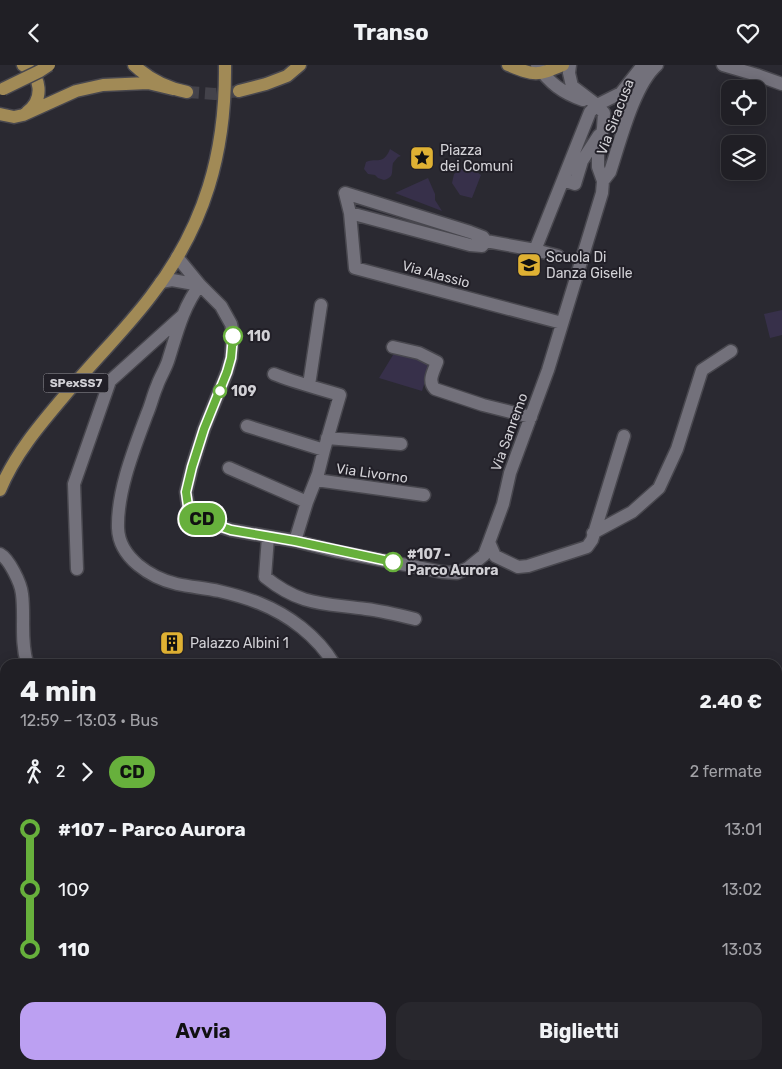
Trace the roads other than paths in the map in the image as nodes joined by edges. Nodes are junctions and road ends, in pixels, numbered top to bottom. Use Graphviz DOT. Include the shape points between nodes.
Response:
graph roads {
  1 [pos="23,65"];
  2 [pos="49,65"];
  3 [pos="134,65"];
  4 [pos="225,65"];
  5 [pos="233,65"];
  6 [pos="300,65"];
  7 [pos="308,65"];
  8 [pos="508,65"];
  9 [pos="564,65"];
  10 [pos="643,65"];
  11 [pos="657,65"];
  12 [pos="723,65"];
  13 [pos="540,68"];
  14 [pos="287,76"];
  15 [pos="782,84"];
  16 [pos="173,89"];
  17 [pos="0,90"];
  18 [pos="239,91"];
  19 [pos="187,92"];
  20 [pos="226,96"];
  21 [pos="597,105"];
  22 [pos="0,114"];
  23 [pos="18,116"];
  24 [pos="0,127"];
  25 [pos="603,128"];
  26 [pos="563,180"];
  27 [pos="603,181"];
  28 [pos="350,213"];
  29 [pos="486,241"];
  30 [pos="535,250"];
  31 [pos="558,256"];
  32 [pos="177,257"];
  33 [pos="161,282"];
  34 [pos="200,285"];
  35 [pos="321,305"];
  36 [pos="184,314"];
  37 [pos="562,323"];
  38 [pos="393,347"];
  39 [pos="731,351"];
  40 [pos="274,374"];
  41 [pos="309,385"];
  42 [pos="531,417"];
  43 [pos="247,426"];
  44 [pos="624,436"];
  45 [pos="326,444"];
  46 [pos="401,444"];
  47 [pos="229,467"];
  48 [pos="316,480"];
  49 [pos="0,490"];
  50 [pos="424,495"];
  51 [pos="307,502"];
  52 [pos="593,533"];
  53 [pos="268,537"];
  54 [pos="295,541"];
  55 [pos="489,542"];
  56 [pos="0,554"];
  57 [pos="77,569"];
  58 [pos="416,619"];
  59 [pos="26,659"];
  60 [pos="331,659"];
  1 -- 23 [label="main road" via="36,76 39,87 33,108"];
  2 -- 17 [label="main road, bridge"];
  3 -- 16 [label="main road"];
  4 -- 20 [label="main road, SPexSS7"];
  5 -- 20 [label="main road"];
  6 -- 14 [label="main road"];
  7 -- 14 [label="main road"];
  8 -- 13 [label="main road" via="534,74"];
  9 -- 13 [label="main road"];
  9 -- 21 [label="street" via="570,73 572,86"];
  10 -- 21 [label="street, Via Siracusa" via="621,93"];
  11 -- 27 [label="street, Via Siracusa" via="638,93 610,172"];
  12 -- 15 [label="street"];
  13 -- 21 [label="street" via="552,84"];
  14 -- 18 [label="main road"];
  16 -- 19 [label="main road"];
  16 -- 23 [label="main road" via="148,83 103,85 76,91"];
  20 -- 32 [label="main road, SPexSS7" via="210,187"];
  21 -- 25 [label="street, Via Sanremo" via="604,113"];
  21 -- 26 [label="street" via="590,112"];
  22 -- 23 [label="main road"];
  23 -- 24 [label="main road"];
  25 -- 26 [label="street" via="582,161 575,184"];
  25 -- 27 [label="street, Via Sanremo" via="598,153"];
  26 -- 30 [label="street"];
  27 -- 37 [label="street, Via Sanremo"];
  28 -- 29 [label="street" via="470,245 482,246"];
  28 -- 29 [label="street" via="345,193 470,232"];
  28 -- 37 [label="street, Via Alassio" via="355,268"];
  29 -- 30 [label="street"];
  30 -- 31 [label="street"];
  32 -- 33 [label="main road, SPexSS7"];
  32 -- 34 [label="street, Via Sanremo"];
  33 -- 34 [label="street" via="172,280"];
  33 -- 49 [label="main road, SPexSS7" via="38,428 19,454"];
  34 -- 36 [label="street" via="191,296"];
  34 -- 53 [label="street, Via Sanremo" via="220,306 232,324 233,333 227,372 192,467 186,492 188,506 205,521"];
  35 -- 41 [label="street"];
  36 -- 57 [label="street" via="110,381 74,484"];
  36 -- 60 [label="street" via="129,464 118,529 122,545 132,559 167,581 260,603 298,624"];
  37 -- 42 [label="street, Via Sanremo"];
  38 -- 42 [label="street" via="419,353 437,362 431,379 435,389"];
  39 -- 52 [label="street" via="702,370 676,449 659,488 632,511"];
  40 -- 41 [label="street, Via Livorno"];
  41 -- 45 [label="street, Via Livorno" via="340,395"];
  42 -- 55 [label="street, Via Sanremo"];
  43 -- 45 [label="street, Via Livorno"];
  44 -- 52 [label="street"];
  45 -- 46 [label="street, Via Livorno"];
  45 -- 48 [label="street, Via Livorno"];
  47 -- 51 [label="street"];
  48 -- 50 [label="street, Via Livorno"];
  48 -- 51 [label="street, Via Livorno"];
  51 -- 54 [label="street, Via Livorno"];
  52 -- 55 [label="street" via="587,547 528,567 518,567 495,556"];
  53 -- 54 [label="street, Via Sanremo"];
  53 -- 58 [label="street" via="265,577 279,588 321,604"];
  54 -- 55 [label="street, Via Sanremo" via="457,573 484,555"];
  56 -- 59 [label="street" via="11,566 22,592"];
}
